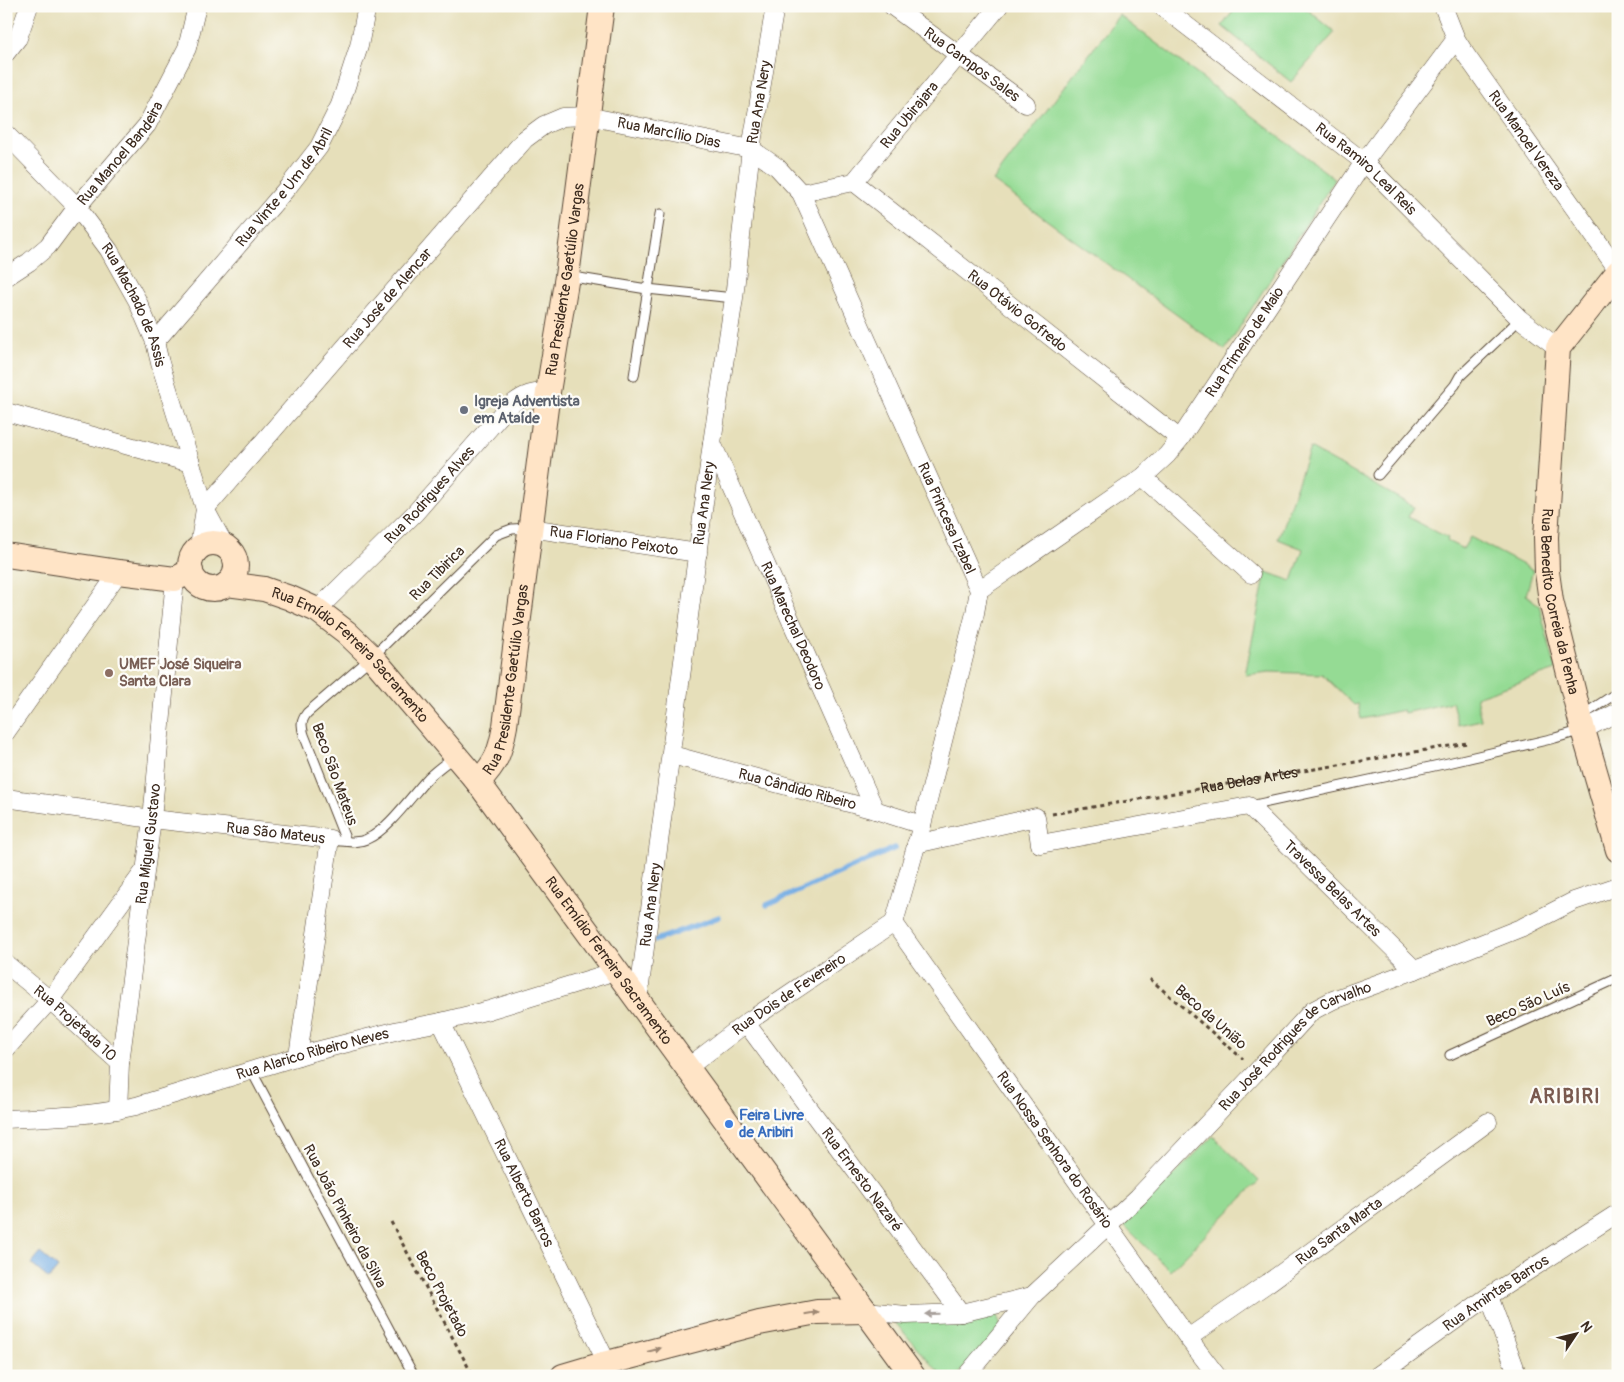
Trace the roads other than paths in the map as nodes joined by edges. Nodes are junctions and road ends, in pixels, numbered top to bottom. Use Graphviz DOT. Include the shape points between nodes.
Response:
graph roads {
  1 [pos="29,6"];
  2 [pos="196,6"];
  3 [pos="367,6"];
  4 [pos="602,6"];
  5 [pos="775,6"];
  6 [pos="892,6"];
  7 [pos="999,6"];
  8 [pos="1161,6"];
  9 [pos="1443,6"];
  10 [pos="1456,39"];
  11 [pos="6,53"];
  12 [pos="960,54"];
  13 [pos="1026,104"];
  14 [pos="587,116"];
  15 [pos="6,134"];
  16 [pos="751,149"];
  17 [pos="1364,162"];
  18 [pos="854,182"];
  19 [pos="801,193"];
  20 [pos="77,206"];
  21 [pos="660,214"];
  22 [pos="1618,271"];
  23 [pos="567,276"];
  24 [pos="6,277"];
  25 [pos="647,289"];
  26 [pos="734,298"];
  27 [pos="1520,319"];
  28 [pos="155,342"];
  29 [pos="1558,348"];
  30 [pos="634,376"];
  31 [pos="548,392"];
  32 [pos="6,412"];
  33 [pos="1180,439"];
  34 [pos="712,442"];
  35 [pos="192,463"];
  36 [pos="1378,475"];
  37 [pos="1144,477"];
  38 [pos="205,509"];
  39 [pos="530,528"];
  40 [pos="199,547"];
  41 [pos="230,553"];
  42 [pos="698,553"];
  43 [pos="6,555"];
  44 [pos="119,572"];
  45 [pos="1251,574"];
  46 [pos="183,575"];
  47 [pos="227,584"];
  48 [pos="264,589"];
  49 [pos="979,590"];
  50 [pos="317,610"];
  51 [pos="372,657"];
  52 [pos="1618,692"];
  53 [pos="1618,712"];
  54 [pos="1581,723"];
  55 [pos="6,732"];
  56 [pos="672,755"];
  57 [pos="455,756"];
  58 [pos="478,782"];
  59 [pos="6,798"];
  60 [pos="1249,806"];
  61 [pos="875,810"];
  62 [pos="152,819"];
  63 [pos="922,825"];
  64 [pos="338,840"];
  65 [pos="916,844"];
  66 [pos="1618,850"];
  67 [pos="146,868"];
  68 [pos="1618,886"];
  69 [pos="894,923"];
  70 [pos="6,964"];
  71 [pos="616,969"];
  72 [pos="1415,970"];
  73 [pos="1618,978"];
  74 [pos="50,1000"];
  75 [pos="638,1000"];
  76 [pos="441,1022"];
  77 [pos="746,1022"];
  78 [pos="6,1049"];
  79 [pos="1450,1055"];
  80 [pos="298,1056"];
  81 [pos="120,1063"];
  82 [pos="687,1068"];
  83 [pos="252,1070"];
  84 [pos="118,1110"];
  85 [pos="6,1119"];
  86 [pos="1488,1122"];
  87 [pos="1618,1213"];
  88 [pos="1109,1226"];
  89 [pos="1032,1296"];
  90 [pos="1490,1296"];
  91 [pos="990,1307"];
  92 [pos="866,1311"];
  93 [pos="961,1313"];
  94 [pos="1004,1331"];
  95 [pos="1188,1338"];
  96 [pos="606,1363"];
  97 [pos="912,1375"];
  98 [pos="414,1376"];
  99 [pos="563,1376"];
  100 [pos="966,1376"];
  101 [pos="1217,1376"];
  102 [pos="1377,1376"];
  103 [pos="1518,1376"];
  1 -- 11 [label="street" via="18,38"];
  2 -- 20 [label="street, Rua Manoel Bandeira" via="187,48 148,126"];
  3 -- 28 [label="street, Rua Vinte e Um de Abril" via="359,46 340,105 319,147"];
  4 -- 14 [label="street, Rua Presidente Gaetúlio Vargas"];
  5 -- 16 [label="street, Rua Ana Nery"];
  6 -- 12 [label="street, Rua Campos Sales"];
  7 -- 12 [label="street, Rua Ubirajara"];
  8 -- 17 [label="street, Rua Ramiro Leal Reis"];
  9 -- 10 [label="street, Rua Manoel Vereza"];
  10 -- 17 [label="street, Rua Primeiro de Maio"];
  10 -- 22 [label="street, Rua Manoel Vereza"];
  12 -- 13 [label="street, Rua Campos Sales"];
  12 -- 18 [label="street, Rua Ubirajara"];
  14 -- 16 [label="street, Rua Marcílio Dias"];
  14 -- 23 [label="street, Rua Presidente Gaetúlio Vargas"];
  14 -- 38 [label="street, Rua José de Alencar" via="564,117 524,139"];
  15 -- 20 [label="street, Rua Machado de Assis"];
  16 -- 19 [label="street, Rua Princesa Izabel" via="776,167"];
  16 -- 26 [label="street, Rua Ana Nery"];
  17 -- 27 [label="street, Rua Ramiro Leal Reis"];
  17 -- 33 [label="street, Rua Primeiro de Maio"];
  18 -- 19 [label="street"];
  18 -- 33 [label="street, Rua Otávio Gofredo"];
  19 -- 49 [label="street, Rua Princesa Izabel"];
  20 -- 24 [label="street, Rua Manoel Bandeira" via="48,246"];
  20 -- 28 [label="street, Rua Machado de Assis" via="109,250 133,292"];
  21 -- 25 [label="lane"];
  22 -- 29 [label="street"];
  23 -- 25 [label="lane"];
  23 -- 31 [label="street, Rua Presidente Gaetúlio Vargas"];
  25 -- 26 [label="lane"];
  25 -- 30 [label="lane"];
  26 -- 34 [label="street, Rua Ana Nery"];
  27 -- 29 [label="street, Rua Ramiro Leal Reis"];
  27 -- 36 [label="lane" via="1460,376"];
  28 -- 35 [label="street, Rua Machado de Assis"];
  29 -- 54 [label="street, Rua Benedito Correia da Penha" via="1546,537 1547,572"];
  31 -- 39 [label="street, Rua Presidente Gaetúlio Vargas"];
  31 -- 50 [label="street, Rua Rodrigues Alves" via="534,392 519,398 505,410 415,513"];
  32 -- 35 [label="street"];
  33 -- 37 [label="street, Rua Primeiro de Maio"];
  34 -- 42 [label="street, Rua Ana Nery"];
  34 -- 61 [label="street, Rua Marechal Deodoro"];
  35 -- 38 [label="street, Rua Machado de Assis"];
  37 -- 45 [label="street"];
  37 -- 49 [label="street, Rua Primeiro de Maio"];
  38 -- 40 [label="street, Rua Machado de Assis"];
  38 -- 41 [label="street, Rua Machado de Assis"];
  39 -- 42 [label="street, Rua Floriano Peixoto"];
  39 -- 51 [label="lane, Rua Tibirica" via="512,529 496,535"];
  39 -- 58 [label="street, Rua Presidente Gaetúlio Vargas" via="501,750"];
  40 -- 41 [label="street" via="212,543"];
  40 -- 46 [label="street"];
  41 -- 47 [label="street" via="235,573"];
  41 -- 48 [label="street, Rua Emídio Ferreira Sacramento"];
  42 -- 56 [label="street, Rua Ana Nery"];
  43 -- 44 [label="street"];
  44 -- 46 [label="street"];
  44 -- 55 [label="street"];
  46 -- 47 [label="street" via="206,588"];
  46 -- 62 [label="street, Rua Miguel Gustavo"];
  47 -- 48 [label="street, Rua Emídio Ferreira Sacramento"];
  48 -- 50 [label="street, Rua Emídio Ferreira Sacramento"];
  49 -- 63 [label="street, Rua Princesa Izabel"];
  50 -- 51 [label="street, Rua Emídio Ferreira Sacramento"];
  51 -- 57 [label="street, Rua Emídio Ferreira Sacramento"];
  51 -- 64 [label="lane, Beco São Mateus" via="307,713 301,724"];
  52 -- 54 [label="lane"];
  53 -- 54 [label="street, Rua Belas Artes"];
  54 -- 60 [label="lane, Rua Belas Artes" via="1555,738"];
  54 -- 66 [label="street, Rua Benedito Correia da Penha"];
  56 -- 61 [label="street, Rua Cândido Ribeiro"];
  56 -- 75 [label="street, Rua Ana Nery"];
  57 -- 58 [label="street, Rua Emídio Ferreira Sacramento"];
  57 -- 64 [label="lane, Beco São Mateus" via="430,777 377,833 355,842"];
  58 -- 71 [label="street, Rua Emídio Ferreira Sacramento"];
  59 -- 62 [label="street, Rua São Mateus"];
  60 -- 65 [label="street, Rua Belas Artes" via="1040,844 1036,817"];
  60 -- 72 [label="street, Travessa Belas Artes"];
  61 -- 63 [label="street, Rua Cândido Ribeiro"];
  62 -- 64 [label="street, Rua São Mateus"];
  62 -- 67 [label="street, Rua Miguel Gustavo"];
  63 -- 65 [label="street, Rua Princesa Izabel"];
  64 -- 80 [label="street, Rua São Mateus"];
  65 -- 69 [label="street, Rua Princesa Izabel"];
  67 -- 74 [label="street"];
  67 -- 81 [label="street, Rua Miguel Gustavo"];
  68 -- 72 [label="street, Rua José Rodrigues de Carvalho"];
  69 -- 77 [label="street, Rua Dois de Fevereiro"];
  69 -- 88 [label="street, Rua Nossa Senhora do Rosário"];
  70 -- 74 [label="street, Rua Projetada 10"];
  71 -- 75 [label="street, Rua Emídio Ferreira Sacramento"];
  71 -- 76 [label="street, Rua Alarico Ribeiro Neves" via="498,1008"];
  72 -- 88 [label="street, Rua José Rodrigues de Carvalho" via="1312,1011"];
  73 -- 79 [label="lane, Beco São Luís"];
  74 -- 78 [label="street"];
  74 -- 81 [label="street, Rua Projetada 10"];
  75 -- 82 [label="street, Rua Emídio Ferreira Sacramento"];
  76 -- 80 [label="street, Rua Alarico Ribeiro Neves"];
  76 -- 96 [label="street, Rua Alberto Barros"];
  77 -- 82 [label="street, Rua Dois de Fevereiro"];
  77 -- 93 [label="street, Rua Ernesto Nazaré"];
  80 -- 83 [label="street, Rua Alarico Ribeiro Neves"];
  81 -- 84 [label="street, Rua Miguel Gustavo"];
  82 -- 92 [label="street, Rua Emídio Ferreira Sacramento"];
  83 -- 84 [label="street, Rua Alarico Ribeiro Neves"];
  83 -- 98 [label="lane, Rua João Pinheiro da Silva"];
  84 -- 85 [label="street, Rua Alarico Ribeiro Neves" via="84,1116"];
  86 -- 95 [label="street, Rua Santa Marta"];
  87 -- 90 [label="street, Rua Amintas Barros"];
  88 -- 89 [label="street, Rua José Rodrigues de Carvalho"];
  88 -- 95 [label="street, Rua Nossa Senhora do Rosário"];
  89 -- 91 [label="street, Rua José Rodrigues de Carvalho"];
  89 -- 94 [label="street, Rua José Rodrigues de Carvalho"];
  90 -- 102 [label="street, Rua Amintas Barros"];
  90 -- 103 [label="street"];
  91 -- 93 [label="street, Rua José Rodrigues de Carvalho"];
  91 -- 94 [label="street" via="1006,1315 1008,1322"];
  93 -- 92 [label="street, Rua José Rodrigues de Carvalho, one-way" via="906,1315"];
  96 -- 92 [label="street, one-way" via="759,1323 817,1312"];
  92 -- 97 [label="street, Rua Emídio Ferreira Sacramento"];
  94 -- 100 [label="street, Rua José Rodrigues de Carvalho"];
  95 -- 101 [label="street, Rua Nossa Senhora do Rosário"];
  96 -- 99 [label="street"];
}
